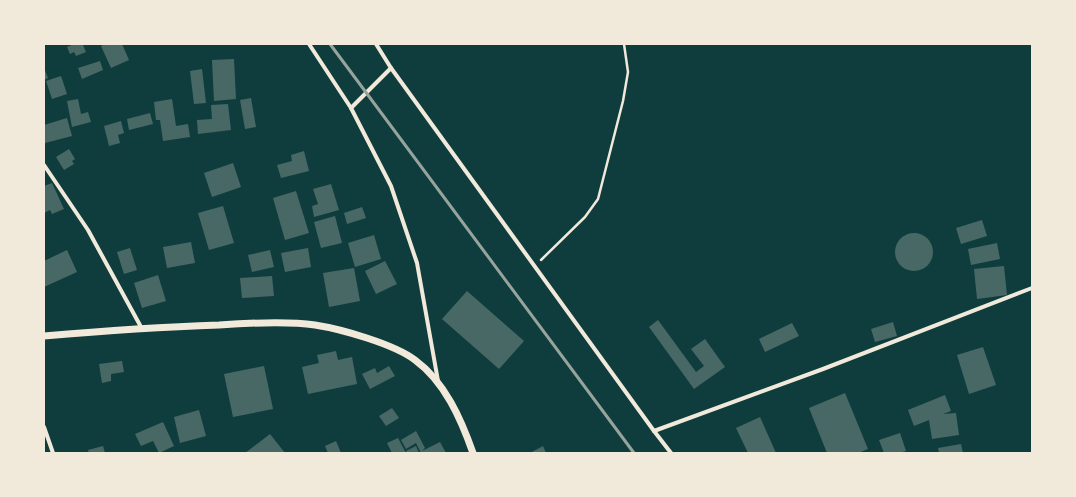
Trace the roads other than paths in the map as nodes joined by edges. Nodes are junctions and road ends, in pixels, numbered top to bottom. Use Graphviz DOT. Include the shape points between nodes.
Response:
graph roads {
  1 [pos="309,44"];
  2 [pos="376,44"];
  3 [pos="391,68"];
  4 [pos="351,108"];
  5 [pos="44,165"];
  6 [pos="1032,288"];
  7 [pos="141,328"];
  8 [pos="44,336"];
  9 [pos="438,381"];
  10 [pos="44,428"];
  11 [pos="654,431"];
  12 [pos="53,453"];
  13 [pos="473,453"];
  14 [pos="671,453"];
  1 -- 4 [label="street"];
  2 -- 3 [label="street"];
  3 -- 4 [label="street"];
  3 -- 11 [label="street"];
  4 -- 9 [label="street" via="391,186 417,263"];
  5 -- 7 [label="street" via="88,230"];
  6 -- 11 [label="street"];
  7 -- 8 [label="street"];
  7 -- 9 [label="street" via="253,323 315,325 379,342 414,359"];
  9 -- 13 [label="street" via="463,426"];
  10 -- 12 [label="street"];
  11 -- 14 [label="street"];
}
